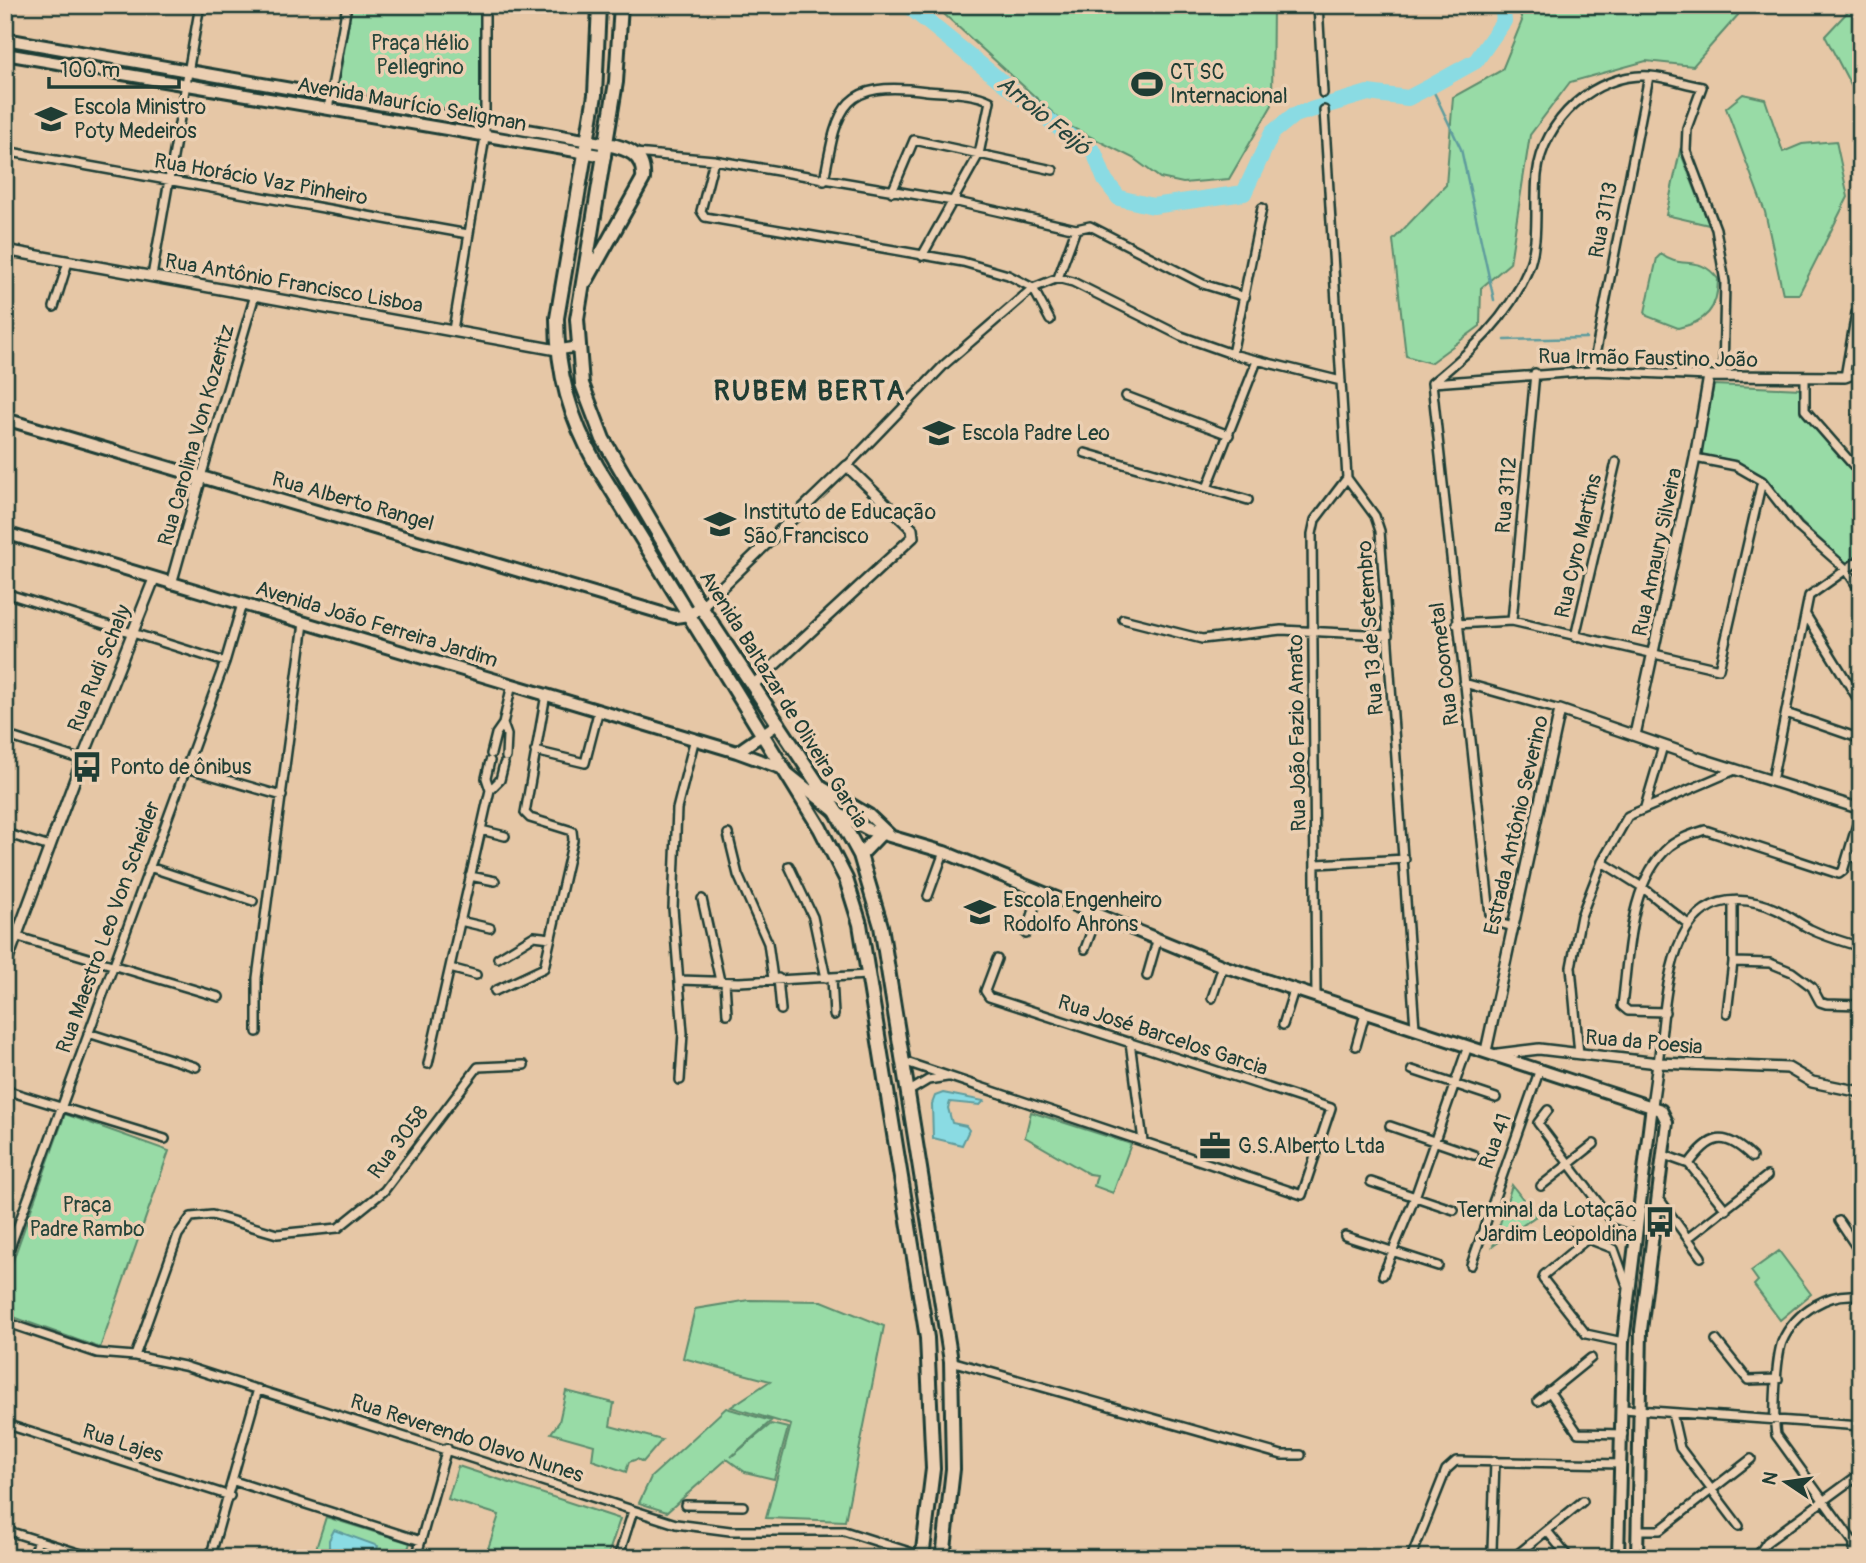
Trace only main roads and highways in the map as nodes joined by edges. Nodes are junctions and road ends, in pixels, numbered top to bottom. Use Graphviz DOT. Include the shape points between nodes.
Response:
graph roads {
  1 [pos="599,5"];
  2 [pos="621,5"];
  3 [pos="5,38"];
  4 [pos="5,54"];
  5 [pos="329,104"];
  6 [pos="587,147"];
  7 [pos="606,150"];
  8 [pos="582,289"];
  9 [pos="5,419"];
  10 [pos="5,533"];
  11 [pos="701,607"];
  12 [pos="689,615"];
  13 [pos="779,723"];
  14 [pos="762,737"];
  15 [pos="737,752"];
  16 [pos="781,768"];
  17 [pos="818,785"];
  18 [pos="837,813"];
  19 [pos="885,834"];
  20 [pos="860,855"];
  21 [pos="1652,1105"];
  22 [pos="1637,1556"];
  23 [pos="922,1557"];
  24 [pos="943,1558"];
  25 [pos="1618,1558"];
  1 -- 6 [label="main road, Avenida Baltazar de Oliveira Garcia" via="595,95"];
  2 -- 7 [label="main road, Avenida Baltazar de Oliveira Garcia"];
  3 -- 5 [label="main road, Avenida Maurício Seligman" via="190,70"];
  4 -- 5 [label="main road, Avenida Maurício Seligman"];
  5 -- 6 [label="main road, Avenida Maurício Seligman" via="486,125"];
  5 -- 6 [label="main road, Avenida Maurício Seligman" via="485,137"];
  6 -- 7 [label="main road, Avenida Maurício Seligman"];
  6 -- 12 [label="main road, Avenida Baltazar de Oliveira Garcia" via="557,318 563,390 578,432"];
  7 -- 8 [label="main road, Avenida Baltazar de Oliveira Garcia"];
  7 -- 8 [label="main road" via="635,153 644,171 640,188"];
  8 -- 11 [label="main road, Avenida Baltazar de Oliveira Garcia" via="577,347 582,384 595,424"];
  9 -- 12 [label="main road, Rua Alberto Rangel" via="675,617"];
  10 -- 15 [label="main road, Avenida João Ferreira Jardim"];
  11 -- 12 [label="main road"];
  11 -- 13 [label="main road, Avenida Baltazar de Oliveira Garcia"];
  12 -- 14 [label="main road, Avenida Baltazar de Oliveira Garcia"];
  13 -- 14 [label="main road"];
  13 -- 17 [label="main road, Avenida Baltazar de Oliveira Garcia"];
  14 -- 15 [label="main road"];
  14 -- 16 [label="main road, Avenida Baltazar de Oliveira Garcia"];
  15 -- 16 [label="main road, Avenida João Ferreira Jardim"];
  16 -- 18 [label="main road"];
  16 -- 23 [label="main road, Avenida Baltazar de Oliveira Garcia" via="846,879 860,924 927,1338 933,1469"];
  17 -- 18 [label="main road, Avenida Baltazar de Oliveira Garcia"];
  17 -- 19 [label="main road" via="869,815"];
  18 -- 19 [label="main road"];
  18 -- 20 [label="main road, Avenida Baltazar de Oliveira Garcia"];
  19 -- 20 [label="main road"];
  19 -- 21 [label="main road" via="944,852 1223,966"];
  20 -- 24 [label="main road, Avenida Baltazar de Oliveira Garcia" via="881,926 951,1361 953,1469"];
  21 -- 22 [label="main road" via="1666,1115 1641,1330"];
  21 -- 25 [label="main road" via="1623,1342"];
}
